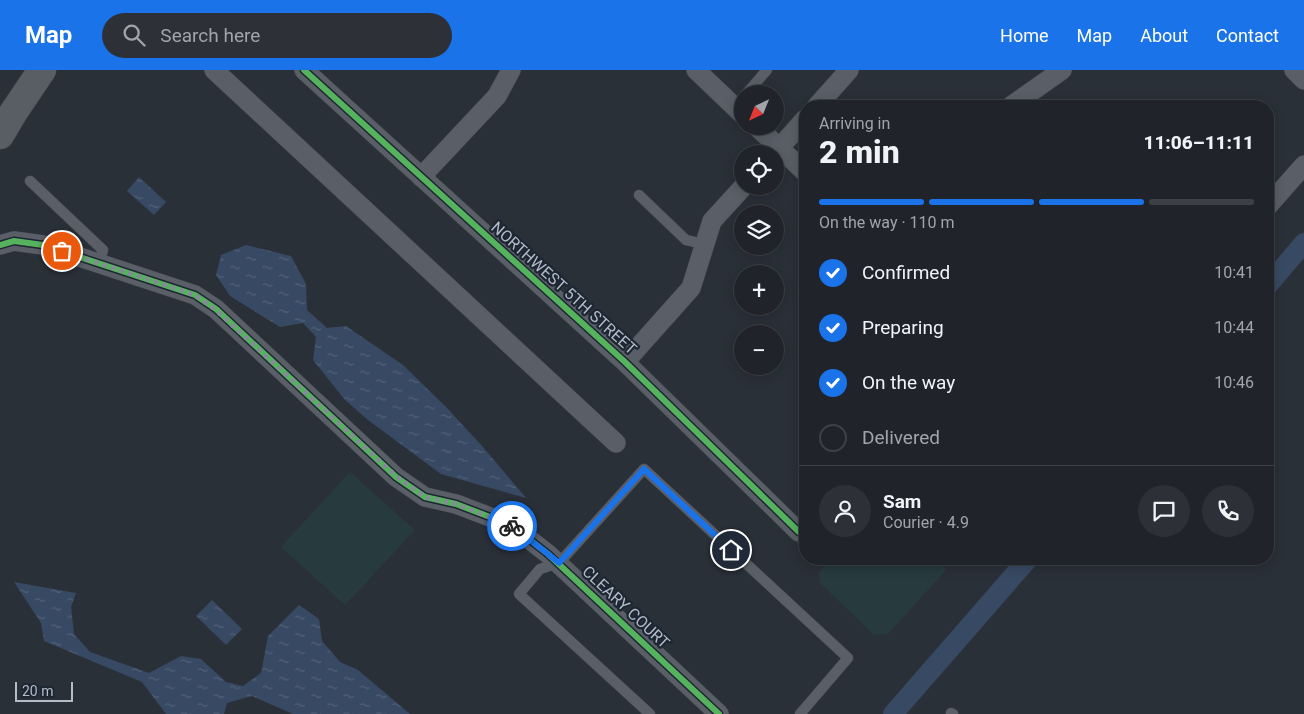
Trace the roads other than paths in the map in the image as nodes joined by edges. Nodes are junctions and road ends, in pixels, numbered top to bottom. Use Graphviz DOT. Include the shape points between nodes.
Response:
graph roads {
  1 [pos="42,70"];
  2 [pos="214,70"];
  3 [pos="511,70"];
  4 [pos="696,70"];
  5 [pos="767,70"];
  6 [pos="849,70"];
  7 [pos="1062,70"];
  8 [pos="1294,70"];
  9 [pos="316,74"];
  10 [pos="1304,80"];
  11 [pos="755,85"];
  12 [pos="734,98"];
  13 [pos="822,100"];
  14 [pos="1020,100"];
  15 [pos="799,126"];
  16 [pos="0,135"];
  17 [pos="764,135"];
  18 [pos="772,145"];
  19 [pos="782,145"];
  20 [pos="784,156"];
  21 [pos="1304,165"];
  22 [pos="799,168"];
  23 [pos="421,178"];
  24 [pos="30,181"];
  25 [pos="639,195"];
  26 [pos="736,195"];
  27 [pos="1274,199"];
  28 [pos="704,244"];
  29 [pos="0,245"];
  30 [pos="99,263"];
  31 [pos="625,362"];
  32 [pos="616,443"];
  33 [pos="799,526"];
  34 [pos="559,563"];
  35 [pos="650,714"];
  36 [pos="719,714"];
  37 [pos="800,714"];
  1 -- 16 [label="main road"];
  2 -- 32 [label="street"];
  3 -- 23 [label="street" via="497,96"];
  4 -- 12 [label="street"];
  5 -- 11 [label="lane"];
  6 -- 13 [label="street"];
  7 -- 14 [label="street"];
  8 -- 10 [label="street"];
  9 -- 23 [label="street, NORTHWEST 5TH STREET"];
  15 -- 19 [label="street"];
  17 -- 18 [label="street"];
  20 -- 22 [label="street"];
  21 -- 27 [label="street"];
  23 -- 31 [label="street, NORTHWEST 5TH STREET"];
  24 -- 30 [label="lane" via="103,250"];
  25 -- 28 [label="lane" via="686,240"];
  26 -- 28 [label="street" via="712,221"];
  28 -- 31 [label="street" via="691,288"];
  29 -- 30 [label="street, CLEARY COURT" via="14,241 43,245"];
  30 -- 34 [label="street, CLEARY COURT" via="195,295 216,310 396,476 425,497 456,504 511,525"];
  31 -- 33 [label="street, NORTHWEST 5TH STREET"];
  34 -- 35 [label="lane" via="540,569 519,594"];
  34 -- 36 [label="street, CLEARY COURT"];
  34 -- 37 [label="lane" via="644,469 848,658"];
}
